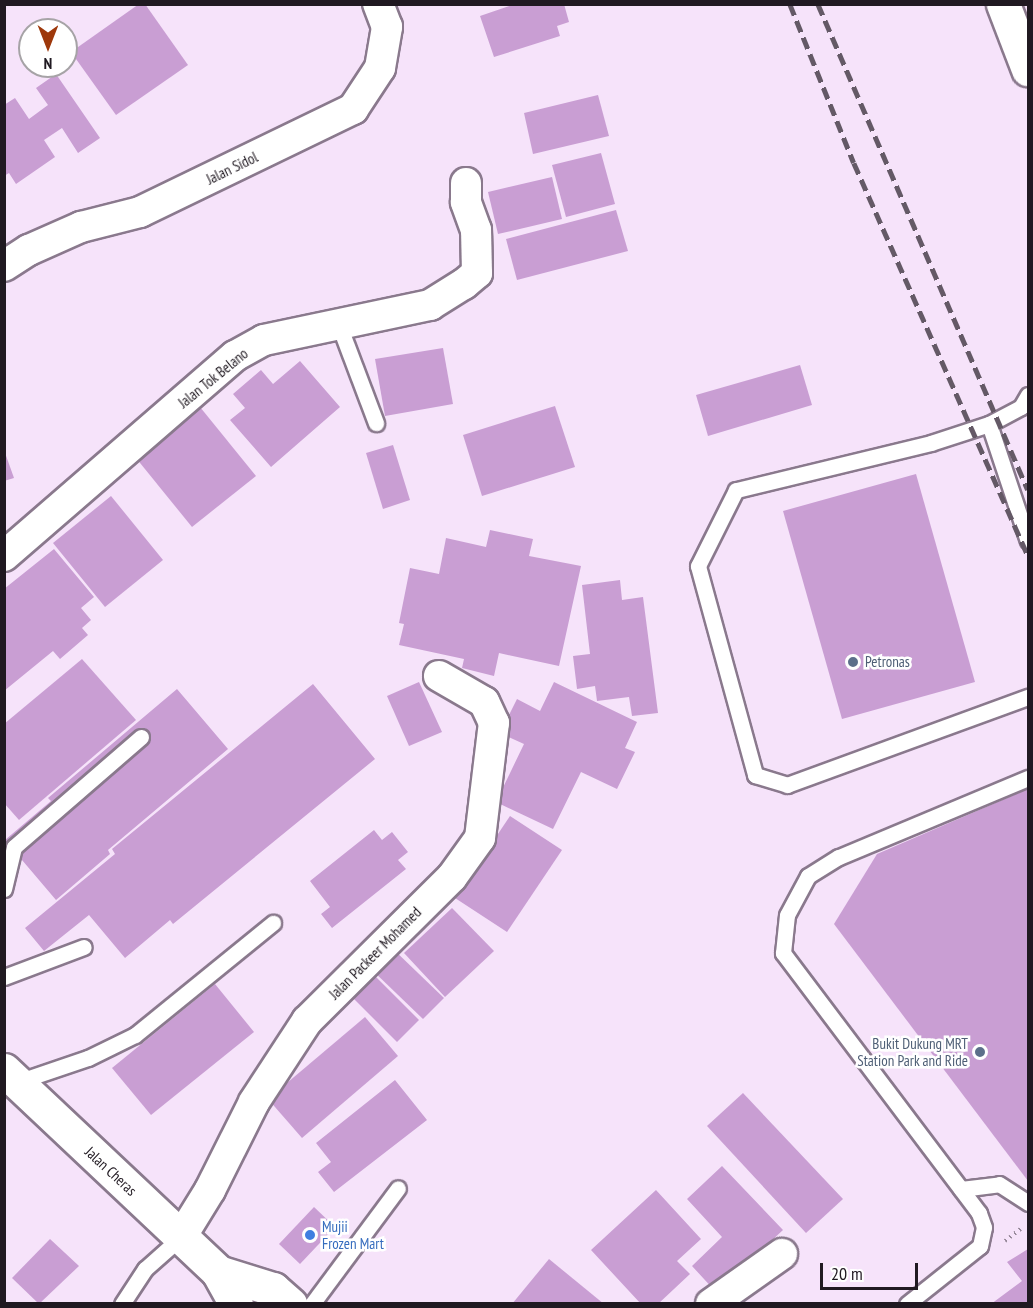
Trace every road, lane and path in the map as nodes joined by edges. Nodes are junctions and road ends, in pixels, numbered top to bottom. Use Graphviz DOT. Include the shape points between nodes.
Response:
graph roads {
  1 [pos="378,4"];
  2 [pos="1003,4"];
  3 [pos="1029,69"];
  4 [pos="466,183"];
  5 [pos="4,266"];
  6 [pos="339,325"];
  7 [pos="1029,394"];
  8 [pos="376,423"];
  9 [pos="989,424"];
  10 [pos="1029,541"];
  11 [pos="4,556"];
  12 [pos="440,676"];
  13 [pos="1029,697"];
  14 [pos="141,737"];
  15 [pos="1029,777"];
  16 [pos="4,889"];
  17 [pos="273,923"];
  18 [pos="84,947"];
  19 [pos="4,977"];
  20 [pos="10,1076"];
  21 [pos="398,1188"];
  22 [pos="961,1189"];
  23 [pos="1029,1203"];
  24 [pos="181,1238"];
  25 [pos="782,1254"];
  26 [pos="218,1272"];
  27 [pos="122,1304"];
  28 [pos="236,1304"];
  29 [pos="290,1304"];
  30 [pos="312,1304"];
  31 [pos="711,1304"];
  32 [pos="907,1304"];
  1 -- 5 [label="street, Jalan Sidol" via="387,27 380,68 353,109 140,212 81,227"];
  2 -- 3 [label="main road"];
  4 -- 6 [label="street, Jalan Tok Belano" via="466,202 476,230 477,273 430,305"];
  6 -- 8 [label="lane"];
  6 -- 11 [label="street, Jalan Tok Belano" via="264,340 235,356"];
  7 -- 9 [label="lane" via="1021,407"];
  9 -- 10 [label="lane"];
  9 -- 13 [label="lane" via="931,443 736,490 698,566 755,775 786,785"];
  12 -- 24 [label="street, Jalan Packeer Mohamed" via="484,702 494,723 480,838 452,877 307,1022 254,1102"];
  14 -- 16 [label="lane" via="14,847"];
  15 -- 22 [label="lane" via="839,857 808,876 787,915 783,953"];
  17 -- 20 [label="lane" via="135,1035 88,1058"];
  18 -- 19 [label="lane"];
  20 -- 24 [label="main road, Jalan Cheras"];
  21 -- 30 [label="lane"];
  22 -- 23 [label="lane" via="999,1184"];
  22 -- 32 [label="lane" via="984,1227 980,1245"];
  24 -- 26 [label="main road, Jalan Cheras"];
  24 -- 27 [label="lane" via="145,1269"];
  25 -- 31 [label="street"];
  26 -- 28 [label="main road, Jalan Cheras"];
  26 -- 29 [label="main road, Jalan Cheras" via="273,1289"];
}
